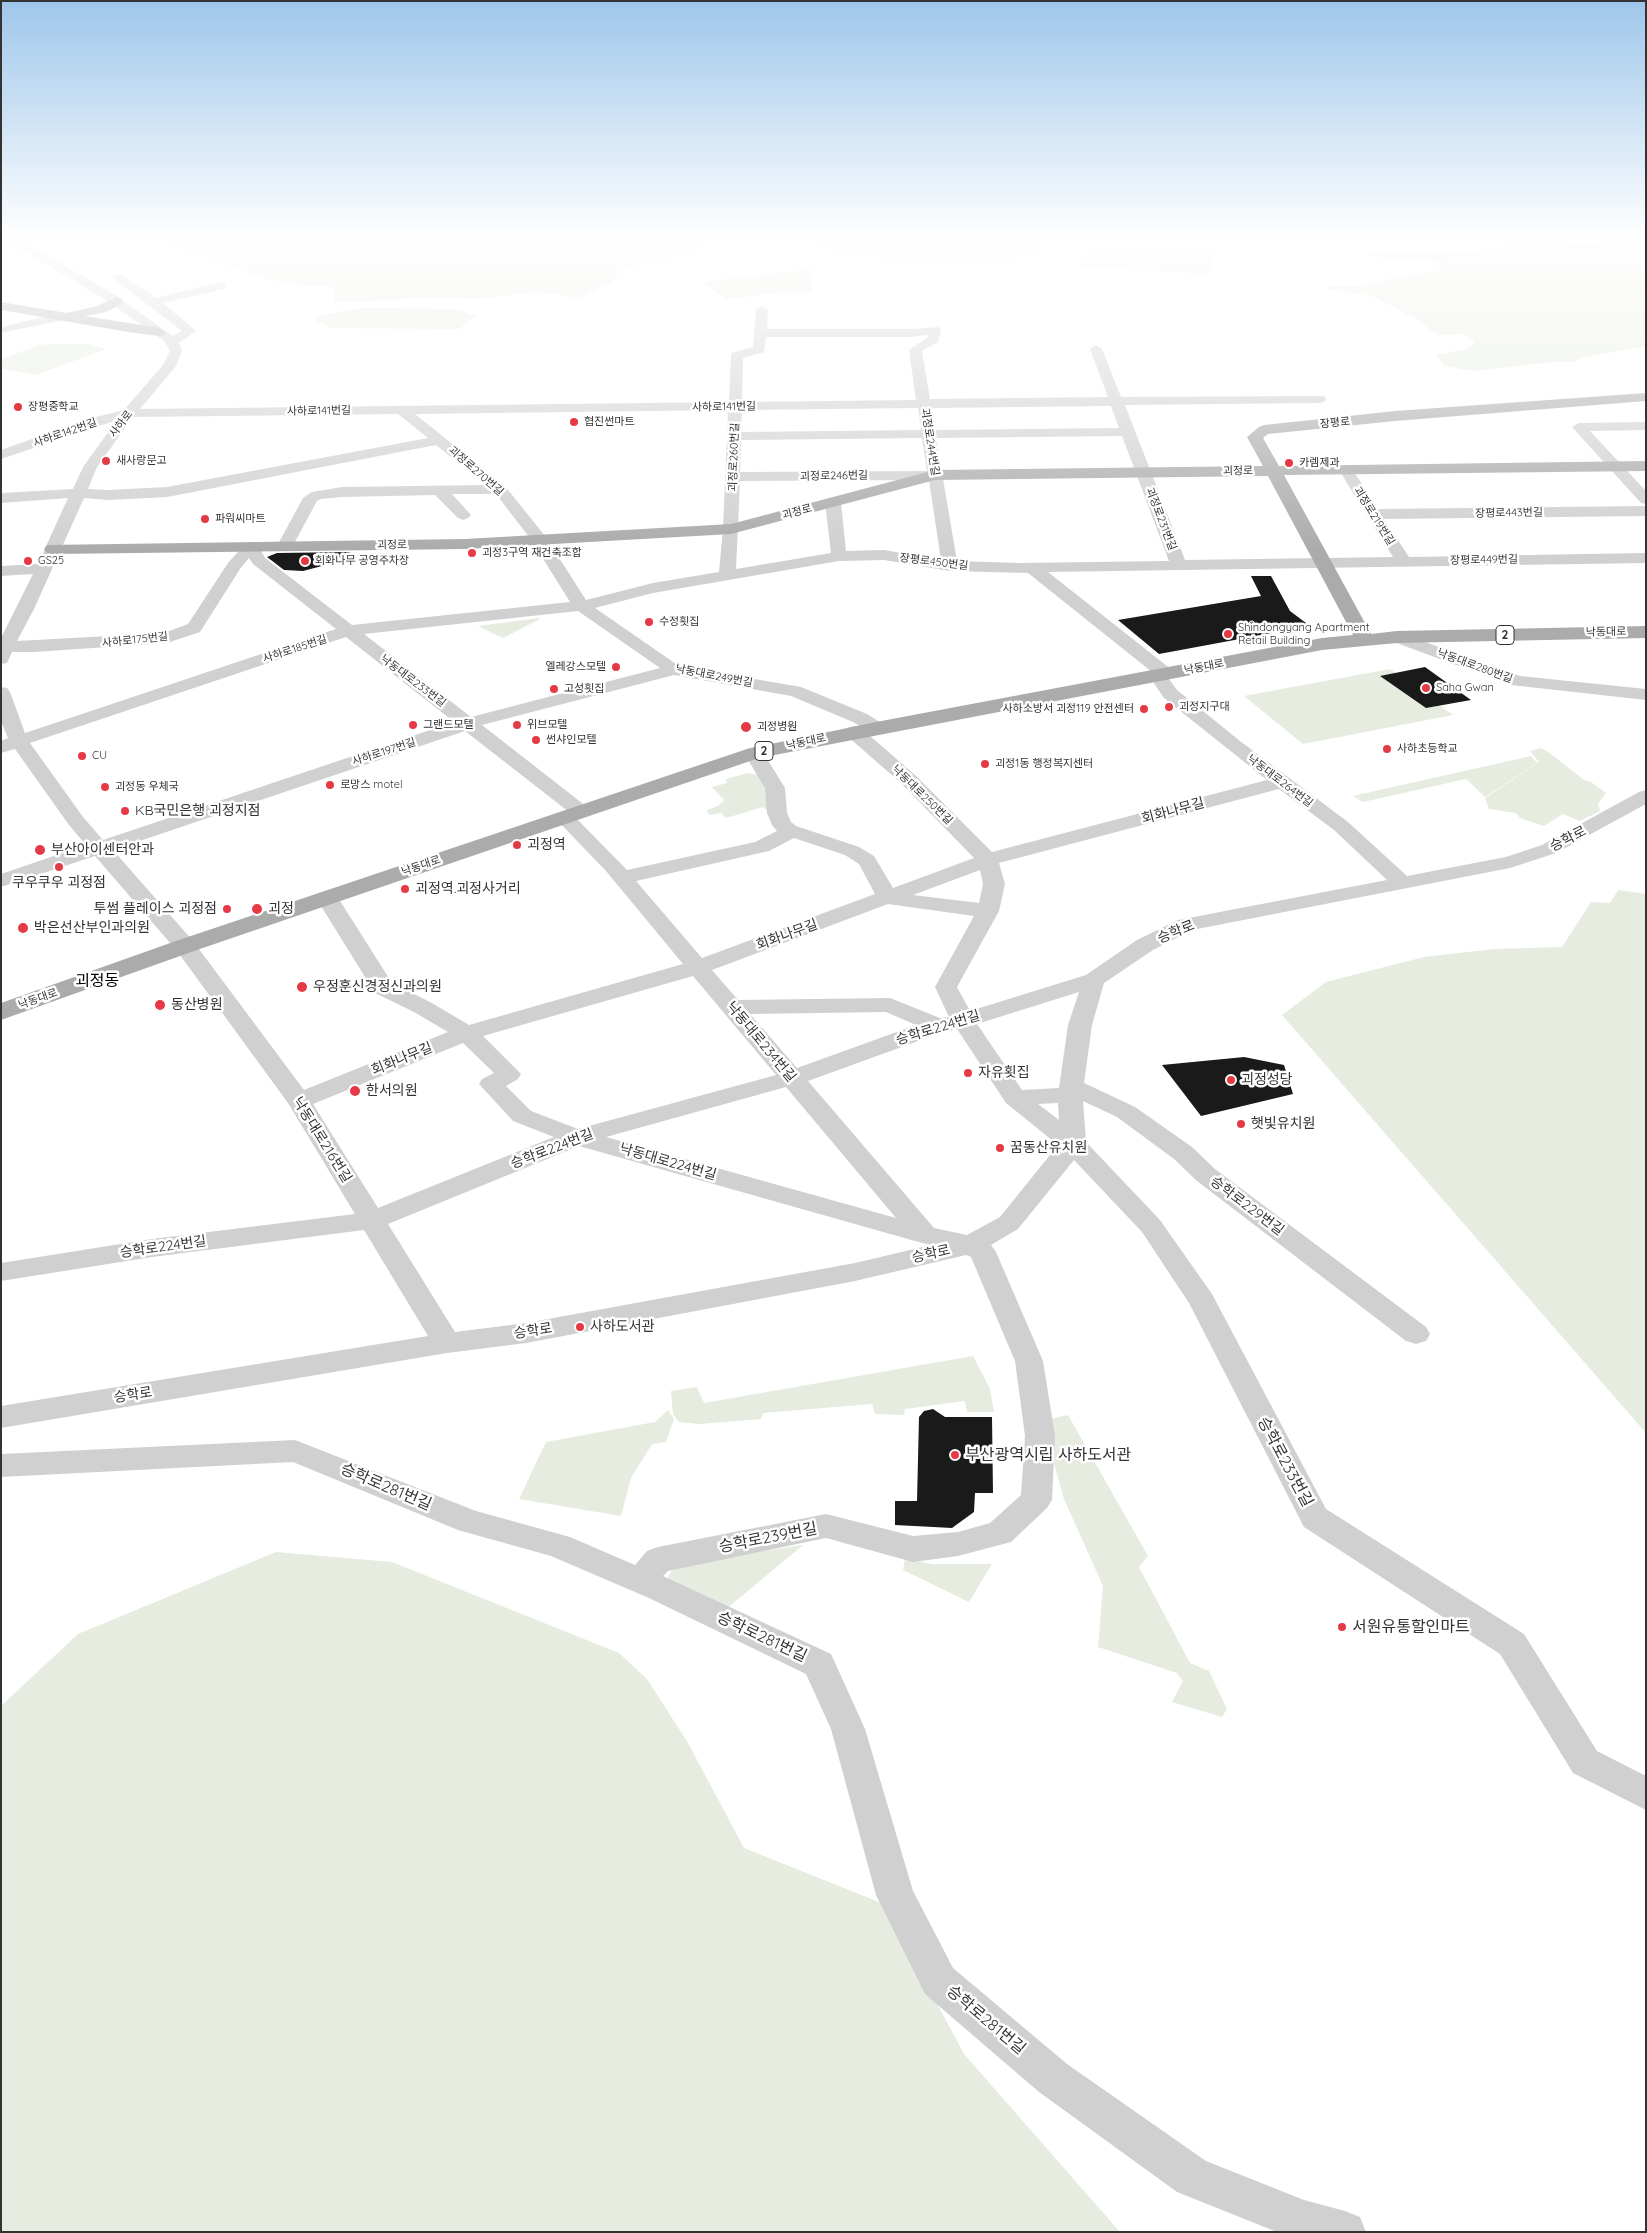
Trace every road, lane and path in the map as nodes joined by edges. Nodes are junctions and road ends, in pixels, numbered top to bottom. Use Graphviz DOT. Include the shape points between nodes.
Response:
graph roads {
  1 [pos="173,343"];
  2 [pos="759,343"];
  3 [pos="927,343"];
  4 [pos="1096,349"];
  5 [pos="1646,397"];
  6 [pos="1319,400"];
  7 [pos="1116,402"];
  8 [pos="924,404"];
  9 [pos="736,406"];
  10 [pos="403,411"];
  11 [pos="129,413"];
  12 [pos="1646,426"];
  13 [pos="1128,432"];
  14 [pos="928,434"];
  15 [pos="735,436"];
  16 [pos="439,440"];
  17 [pos="1,455"];
  18 [pos="1615,466"];
  19 [pos="1646,466"];
  20 [pos="1273,470"];
  21 [pos="1346,470"];
  22 [pos="1144,472"];
  23 [pos="935,475"];
  24 [pos="733,477"];
  25 [pos="500,489"];
  26 [pos="440,491"];
  27 [pos="79,493"];
  28 [pos="1,498"];
  29 [pos="1646,500"];
  30 [pos="833,502"];
  31 [pos="1646,511"];
  32 [pos="1373,514"];
  33 [pos="463,515"];
  34 [pos="731,529"];
  35 [pos="539,539"];
  36 [pos="286,546"];
  37 [pos="251,547"];
  38 [pos="53,549"];
  39 [pos="839,556"];
  40 [pos="1646,558"];
  41 [pos="1402,561"];
  42 [pos="1323,562"];
  43 [pos="1179,565"];
  44 [pos="950,566"];
  45 [pos="1026,568"];
  46 [pos="44,569"];
  47 [pos="1,571"];
  48 [pos="727,575"];
  49 [pos="581,606"];
  50 [pos="348,631"];
  51 [pos="1646,632"];
  52 [pos="1396,637"];
  53 [pos="1364,639"];
  54 [pos="3,651"];
  55 [pos="674,670"];
  56 [pos="1158,676"];
  57 [pos="1,692"];
  58 [pos="1646,695"];
  59 [pos="469,723"];
  60 [pos="876,728"];
  61 [pos="854,732"];
  62 [pos="10,744"];
  63 [pos="754,754"];
  64 [pos="1281,782"];
  65 [pos="1646,796"];
  66 [pos="572,814"];
  67 [pos="793,831"];
  68 [pos="99,847"];
  69 [pos="988,860"];
  70 [pos="622,878"];
  71 [pos="1,881"];
  72 [pos="1404,884"];
  73 [pos="327,898"];
  74 [pos="888,898"];
  75 [pos="988,911"];
  76 [pos="185,946"];
  77 [pos="698,967"];
  78 [pos="1094,980"];
  79 [pos="732,1007"];
  80 [pos="1,1012"];
  81 [pos="963,1021"];
  82 [pos="937,1026"];
  83 [pos="466,1034"];
  84 [pos="792,1078"];
  85 [pos="1071,1091"];
  86 [pos="1016,1098"];
  87 [pos="299,1101"];
  88 [pos="577,1137"];
  89 [pos="1074,1144"];
  90 [pos="373,1220"];
  91 [pos="925,1235"];
  92 [pos="970,1245"];
  93 [pos="1,1272"];
  94 [pos="1416,1334"];
  95 [pos="447,1343"];
  96 [pos="1,1416"];
  97 [pos="1,1466"];
  98 [pos="640,1581"];
  99 [pos="1646,1794"];
  100 [pos="1346,2232"];
  1 -- 11 [label="street, 사하로" via="176,351 174,360"];
  2 -- 9 [label="street, 괴정로260번길" via="759,349 738,356"];
  3 -- 8 [label="street, 괴정로244번길" via="915,350"];
  4 -- 7 [label="street, 괴정로231번길"];
  5 -- 20 [label="main road, 장평로" via="1478,408 1264,430 1255,437"];
  6 -- 7 [label="street, 사하로141번길"];
  7 -- 8 [label="street, 사하로141번길"];
  7 -- 13 [label="street, 괴정로231번길"];
  8 -- 9 [label="street, 사하로141번길"];
  8 -- 14 [label="street, 괴정로244번길"];
  9 -- 10 [label="street, 사하로141번길"];
  9 -- 15 [label="street, 괴정로260번길"];
  10 -- 11 [label="street, 사하로141번길"];
  10 -- 16 [label="street, 괴정로270번길"];
  11 -- 17 [label="street, 사하로142번길" via="93,422"];
  11 -- 27 [label="street, 사하로" via="90,466"];
  12 -- 18 [label="street" via="1579,427"];
  13 -- 14 [label="street"];
  13 -- 22 [label="street, 괴정로231번길"];
  14 -- 15 [label="street"];
  14 -- 23 [label="street, 괴정로244번길"];
  15 -- 24 [label="street, 괴정로260번길"];
  16 -- 25 [label="street, 괴정로270번길"];
  16 -- 27 [label="street" via="167,492"];
  18 -- 19 [label="main road, 괴정로"];
  18 -- 21 [label="main road, 괴정로"];
  18 -- 29 [label="street"];
  20 -- 21 [label="main road, 괴정로"];
  20 -- 22 [label="main road, 괴정로"];
  20 -- 42 [label="main road, 장평로"];
  21 -- 32 [label="street, 괴정로219번길"];
  22 -- 23 [label="main road, 괴정로"];
  22 -- 43 [label="street, 괴정로231번길"];
  23 -- 24 [label="street, 괴정로246번길"];
  23 -- 30 [label="main road, 괴정로"];
  23 -- 44 [label="street, 괴정로244번길"];
  24 -- 34 [label="street, 괴정로260번길"];
  25 -- 26 [label="street"];
  25 -- 35 [label="street, 괴정로270번길"];
  26 -- 33 [label="street"];
  26 -- 36 [label="street" via="317,495 311,498"];
  27 -- 28 [label="street"];
  27 -- 38 [label="street, 사하로"];
  30 -- 34 [label="main road, 괴정로"];
  30 -- 39 [label="street"];
  31 -- 32 [label="street, 장평로443번길"];
  32 -- 41 [label="street, 괴정로219번길"];
  34 -- 35 [label="main road, 괴정로"];
  34 -- 48 [label="street"];
  35 -- 36 [label="main road, 괴정로" via="465,544"];
  35 -- 49 [label="street, 낙동대로249번길"];
  36 -- 37 [label="main road, 괴정로"];
  37 -- 38 [label="main road, 괴정로"];
  37 -- 50 [label="street, 낙동대로233번길" via="259,561"];
  37 -- 54 [label="street, 사하로175번길" via="194,628 167,638"];
  38 -- 46 [label="street, 사하로"];
  39 -- 44 [label="street, 장평로450번길" via="884,555"];
  39 -- 48 [label="street, 장평로450번길"];
  40 -- 41 [label="street, 장평로449번길"];
  41 -- 42 [label="street, 장평로449번길"];
  42 -- 43 [label="street, 장평로450번길"];
  42 -- 53 [label="main road, 장평로"];
  43 -- 45 [label="street, 장평로450번길"];
  44 -- 45 [label="street, 장평로450번길"];
  45 -- 56 [label="street, 낙동대로264번길"];
  46 -- 47 [label="street"];
  46 -- 54 [label="street, 사하로"];
  48 -- 49 [label="street, 장평로450번길" via="653,588"];
  49 -- 50 [label="street, 사하로185번길"];
  49 -- 55 [label="street, 낙동대로249번길"];
  50 -- 59 [label="street, 낙동대로233번길"];
  50 -- 62 [label="street, 사하로185번길"];
  51 -- 52 [label="main road, 낙동대로 / 2"];
  52 -- 53 [label="main road, 낙동대로 / 2"];
  52 -- 58 [label="street, 낙동대로280번길" via="1517,681"];
  53 -- 56 [label="main road, 낙동대로 / 2" via="1322,644"];
  55 -- 59 [label="street, 사하로197번길"];
  55 -- 60 [label="street, 낙동대로249번길" via="795,691"];
  56 -- 60 [label="main road, 낙동대로 / 2"];
  56 -- 64 [label="street, 낙동대로264번길" via="1170,694"];
  57 -- 62 [label="street"];
  59 -- 66 [label="street, 낙동대로233번길"];
  59 -- 68 [label="street, 사하로197번길"];
  60 -- 61 [label="main road, 낙동대로 / 2"];
  61 -- 63 [label="main road, 낙동대로 / 2"];
  61 -- 69 [label="street, 낙동대로250번길" via="908,779"];
  62 -- 68 [label="street"];
  63 -- 66 [label="main road, 낙동대로 / 2"];
  63 -- 67 [label="street" via="774,788 782,825"];
  64 -- 69 [label="street, 회화나무길"];
  64 -- 72 [label="street, 낙동대로264번길" via="1341,826"];
  65 -- 72 [label="street, 승학로" via="1549,849 1510,862"];
  66 -- 70 [label="street, 낙동대로234번길"];
  66 -- 73 [label="main road, 낙동대로 / 2"];
  67 -- 70 [label="street" via="762,847"];
  67 -- 74 [label="street" via="852,851 867,860"];
  68 -- 71 [label="street, 사하로197번길"];
  68 -- 76 [label="street"];
  69 -- 74 [label="street, 회화나무길"];
  69 -- 75 [label="street" via="994,884"];
  70 -- 77 [label="street, 낙동대로234번길"];
  72 -- 78 [label="street, 승학로" via="1186,925 1145,945"];
  73 -- 76 [label="main road, 낙동대로 / 2"];
  73 -- 83 [label="street, 낙동대로224번길" via="383,988"];
  74 -- 75 [label="street"];
  74 -- 77 [label="street, 회화나무길"];
  75 -- 81 [label="street, 승학로233번길" via="946,987"];
  76 -- 80 [label="main road, 낙동대로 / 2"];
  76 -- 87 [label="street, 낙동대로216번길"];
  77 -- 79 [label="street, 낙동대로234번길"];
  77 -- 83 [label="street, 회화나무길"];
  78 -- 81 [label="street, 승학로224번길"];
  78 -- 85 [label="street" via="1080,1025"];
  79 -- 82 [label="street" via="890,1005"];
  79 -- 84 [label="street, 낙동대로234번길"];
  81 -- 82 [label="street, 승학로224번길"];
  81 -- 86 [label="street, 승학로233번길"];
  82 -- 84 [label="street, 승학로224번길"];
  83 -- 87 [label="street, 회화나무길"];
  83 -- 88 [label="street, 낙동대로224번길" via="509,1074 491,1084 522,1116"];
  84 -- 88 [label="street, 승학로224번길"];
  84 -- 91 [label="street, 낙동대로234번길"];
  85 -- 86 [label="street"];
  85 -- 89 [label="street"];
  85 -- 94 [label="street, 승학로229번길" via="1126,1112"];
  86 -- 89 [label="street, 승학로233번길"];
  87 -- 90 [label="street, 낙동대로216번길"];
  88 -- 90 [label="street, 승학로224번길"];
  88 -- 91 [label="street, 낙동대로224번길"];
  89 -- 92 [label="street, 승학로" via="1009,1223"];
  89 -- 99 [label="street, 승학로233번길" via="1151,1226 1202,1301 1315,1518 1512,1644 1585,1762"];
  90 -- 93 [label="street, 승학로224번길" via="152,1248"];
  90 -- 95 [label="street, 낙동대로216번길"];
  91 -- 92 [label="street"];
  92 -- 95 [label="street, 승학로" via="855,1272 545,1330"];
  92 -- 98 [label="street, 승학로239번길" via="982,1252 1029,1361 1040,1436 1036,1500 1000,1533 958,1544 913,1549 826,1526 658,1560"];
  95 -- 96 [label="street, 승학로"];
  97 -- 98 [label="street, 승학로281번길" via="295,1450 469,1522 559,1546"];
  98 -- 100 [label="street, 승학로281번길" via="820,1664 848,1729 895,1895 939,1981 1053,2078 1192,2177 1304,2221"];
}
